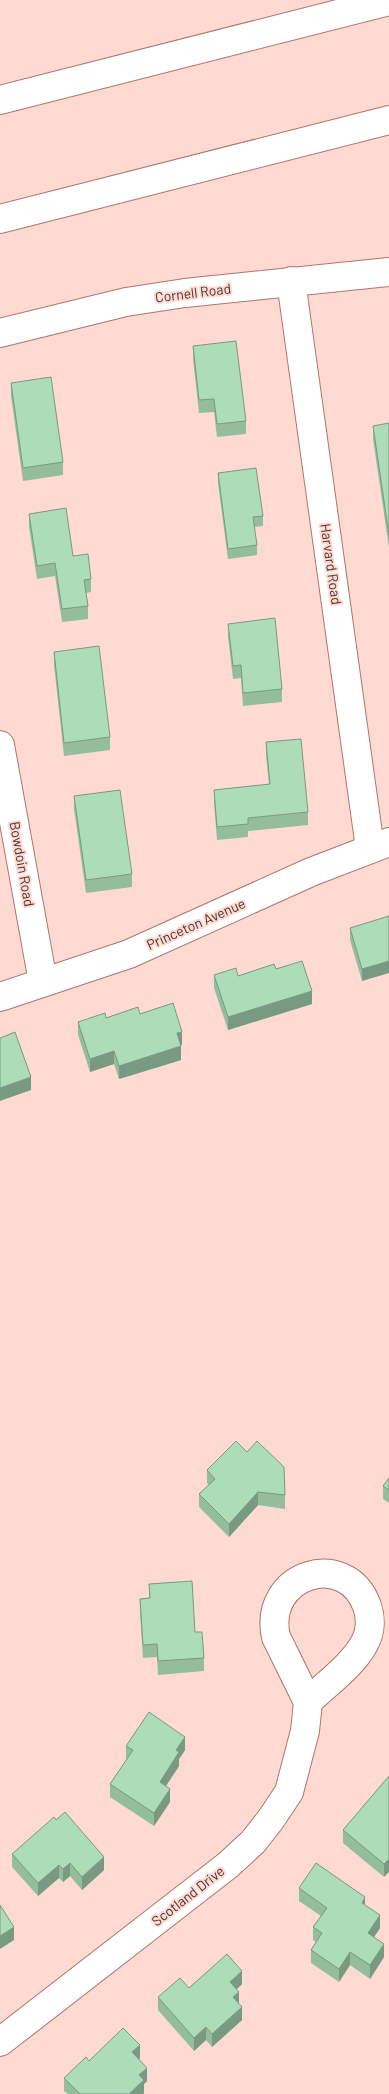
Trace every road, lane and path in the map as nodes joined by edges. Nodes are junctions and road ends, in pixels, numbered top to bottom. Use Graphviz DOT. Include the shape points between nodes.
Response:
graph roads {
  1 [pos="389,0"];
  2 [pos="0,100"];
  3 [pos="389,120"];
  4 [pos="0,219"];
  5 [pos="389,272"];
  6 [pos="291,280"];
  7 [pos="0,333"];
  8 [pos="0,745"];
  9 [pos="379,845"];
  10 [pos="43,982"];
  11 [pos="0,997"];
  12 [pos="308,1702"];
  13 [pos="0,2042"];
  1 -- 2 [label="main road"];
  3 -- 4 [label="main road"];
  5 -- 6 [label="main road, Cornell Road"];
  6 -- 7 [label="main road, Cornell Road" via="126,302"];
  6 -- 9 [label="main road, Harvard Road"];
  8 -- 10 [label="main road, Bowdoin Road"];
  9 -- 10 [label="main road, Princeton Avenue" via="129,954"];
  10 -- 11 [label="main road, Princeton Avenue"];
  12 -- 13 [label="main road, Scotland Drive" via="303,1739 289,1792 253,1842 228,1865"];
}
